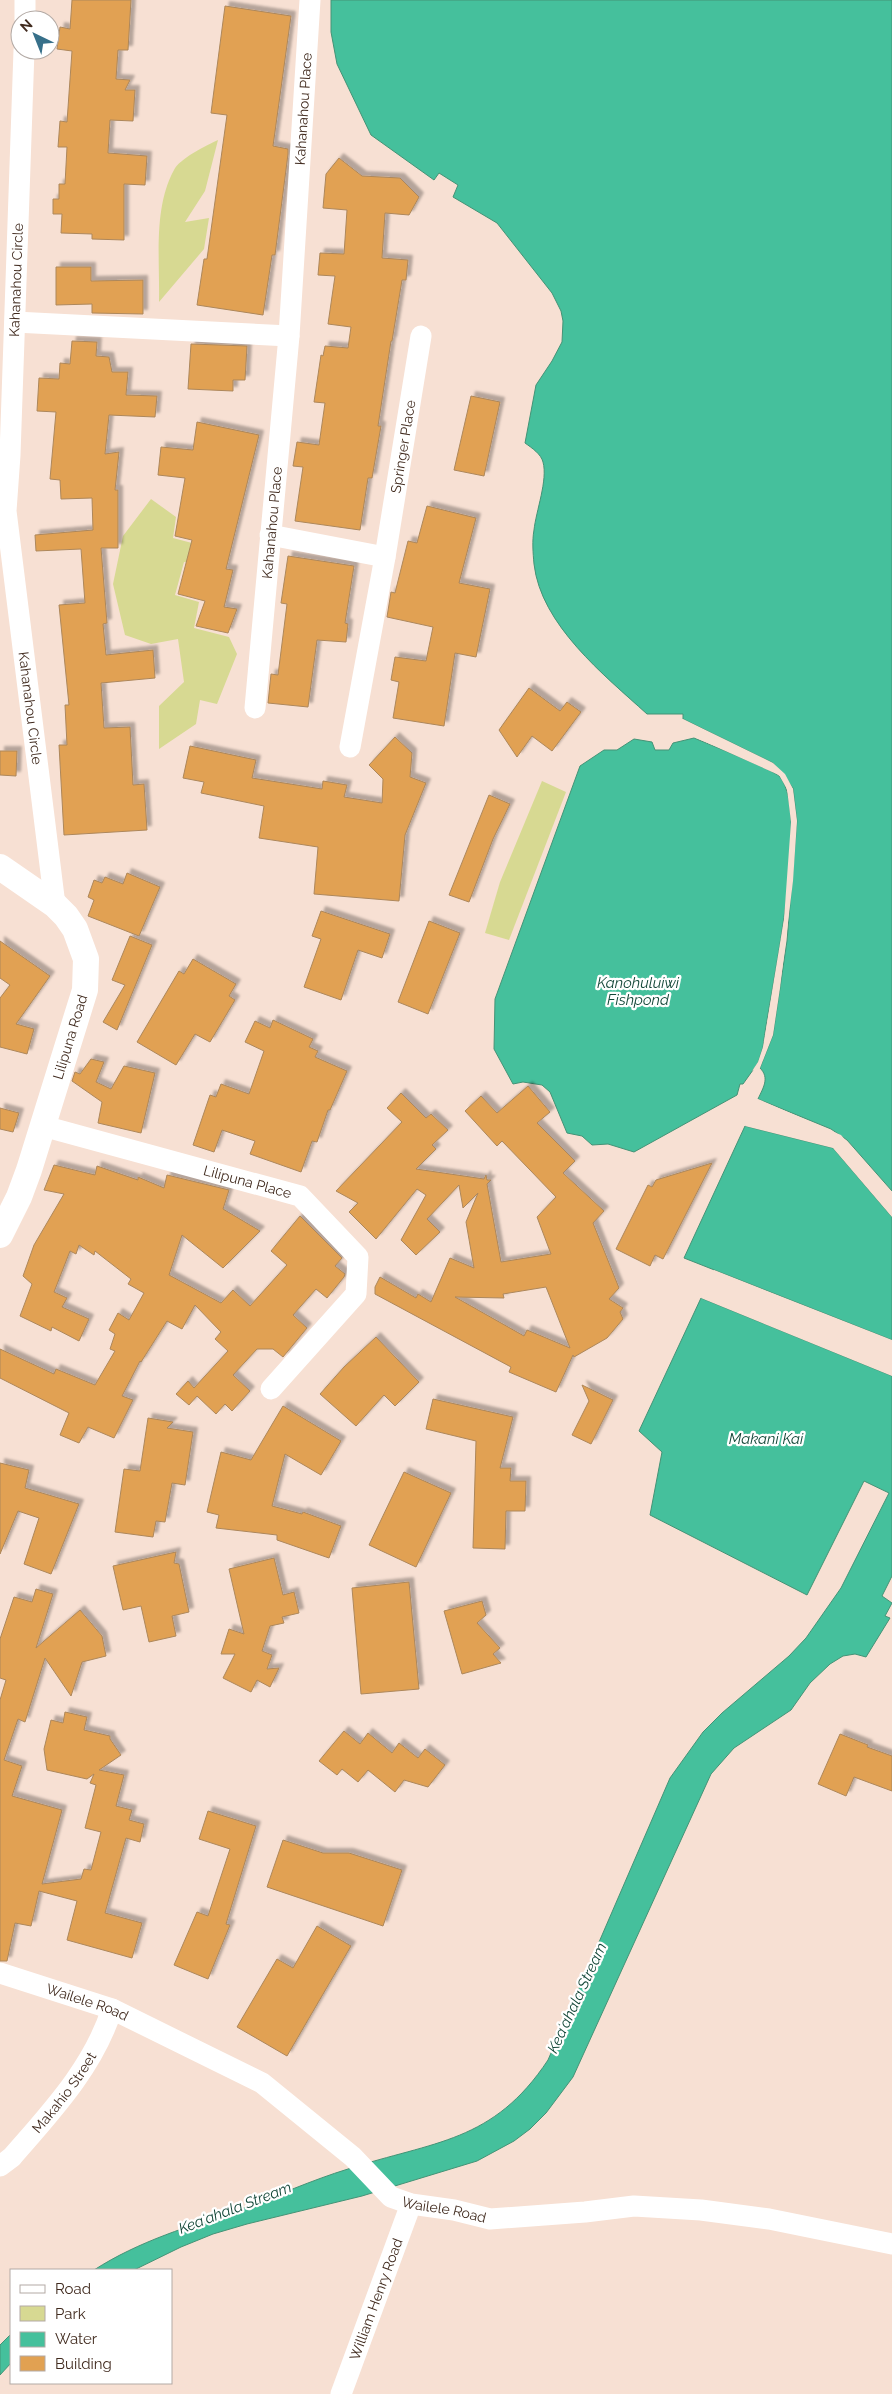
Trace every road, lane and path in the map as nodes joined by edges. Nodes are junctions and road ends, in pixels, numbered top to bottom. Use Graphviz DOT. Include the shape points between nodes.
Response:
graph roads {
  1 [pos="310,0"];
  2 [pos="24,60"];
  3 [pos="14,322"];
  4 [pos="289,336"];
  5 [pos="421,336"];
  6 [pos="3,508"];
  7 [pos="270,535"];
  8 [pos="385,557"];
  9 [pos="255,708"];
  10 [pos="350,747"];
  11 [pos="0,867"];
  12 [pos="55,905"];
  13 [pos="43,1126"];
  14 [pos="0,1235"];
  15 [pos="271,1389"];
  16 [pos="0,1973"];
  17 [pos="112,2009"];
  18 [pos="0,2166"];
  19 [pos="401,2200"];
  20 [pos="892,2244"];
  21 [pos="341,2394"];
  1 -- 4 [label="street, Kahanahou Place"];
  2 -- 3 [label="street, Kahanahou Circle"];
  3 -- 4 [label="street"];
  3 -- 6 [label="street, Kahanahou Circle" via="10,455"];
  4 -- 7 [label="street, Kahanahou Place"];
  5 -- 8 [label="street, Springer Place"];
  6 -- 12 [label="street, Kahanahou Circle"];
  7 -- 8 [label="street"];
  7 -- 9 [label="street, Kahanahou Place"];
  8 -- 10 [label="street, Springer Place"];
  11 -- 12 [label="street, Lilipuna Road"];
  12 -- 13 [label="street, Lilipuna Road" via="75,929 86,959 87,974 81,1005"];
  13 -- 14 [label="street, Lilipuna Road" via="19,1197"];
  13 -- 15 [label="street, Lilipuna Place" via="300,1196 358,1257 356,1294"];
  16 -- 17 [label="street, Wailele Road"];
  17 -- 18 [label="street, Makahio Street" via="104,2034 69,2091 12,2157"];
  17 -- 19 [label="street, Wailele Road" via="262,2084 353,2156"];
  19 -- 20 [label="street, Wailele Road" via="490,2218 634,2206 701,2210 769,2219"];
  19 -- 21 [label="street, William Henry Road"];
}
